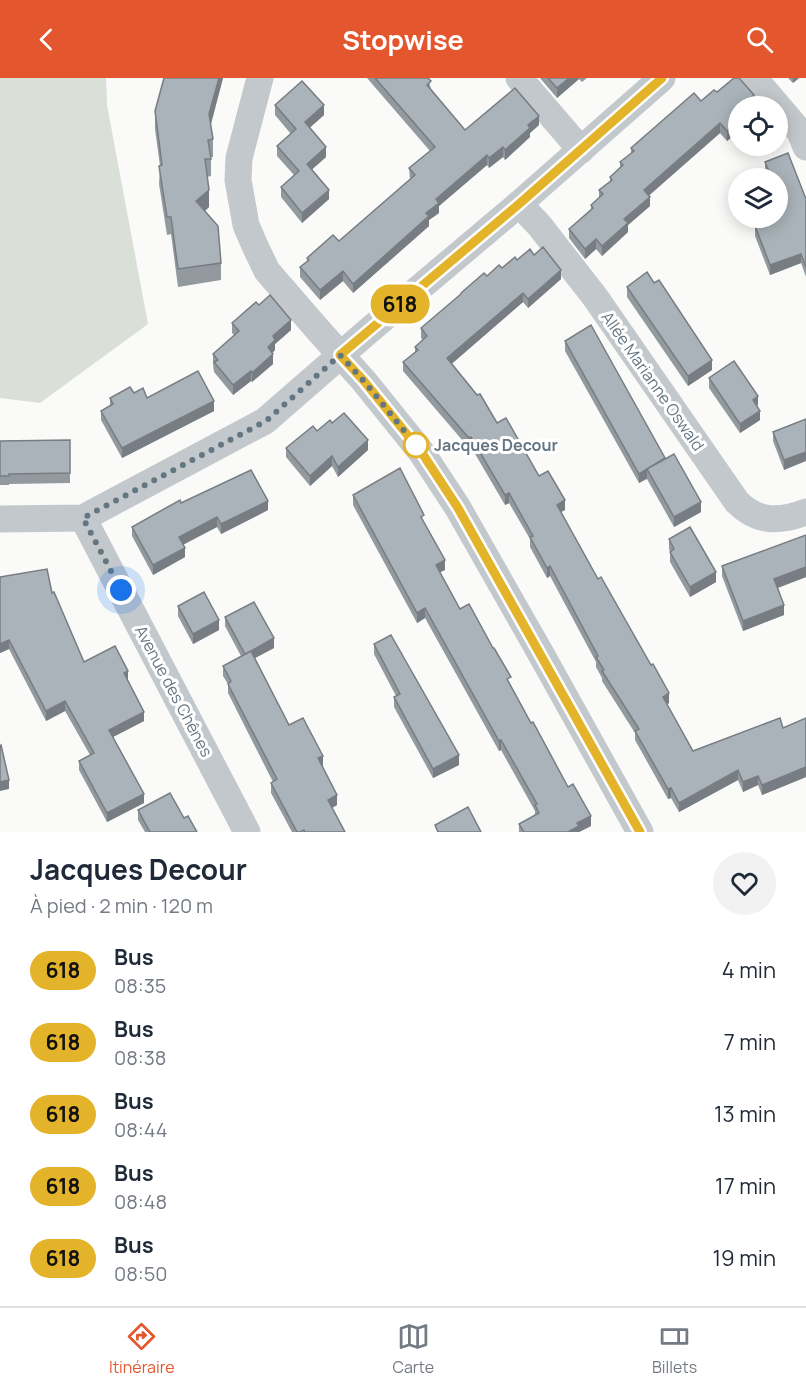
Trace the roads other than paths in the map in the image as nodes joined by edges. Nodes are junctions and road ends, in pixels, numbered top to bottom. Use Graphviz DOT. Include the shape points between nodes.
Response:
graph roads {
  1 [pos="260,78"];
  2 [pos="519,78"];
  3 [pos="662,78"];
  4 [pos="754,78"];
  5 [pos="806,147"];
  6 [pos="581,150"];
  7 [pos="519,204"];
  8 [pos="340,355"];
  9 [pos="806,512"];
  10 [pos="83,518"];
  11 [pos="0,519"];
  12 [pos="247,832"];
  13 [pos="640,832"];
  1 -- 8 [label="street" via="239,158 238,180 246,225 267,271"];
  2 -- 6 [label="street"];
  3 -- 6 [label="street"];
  4 -- 5 [label="street" via="800,132"];
  6 -- 7 [label="street"];
  7 -- 8 [label="street"];
  7 -- 9 [label="street, Allée Marianne Oswald" via="595,297 737,502 760,517 790,518"];
  8 -- 10 [label="street" via="266,421"];
  8 -- 13 [label="street" via="422,453 458,508"];
  10 -- 11 [label="street"];
  10 -- 12 [label="street, Avenue des Chênes"];
}
